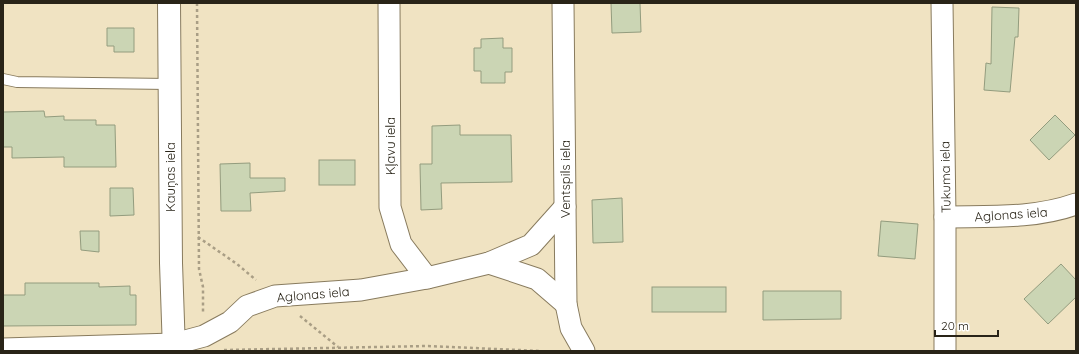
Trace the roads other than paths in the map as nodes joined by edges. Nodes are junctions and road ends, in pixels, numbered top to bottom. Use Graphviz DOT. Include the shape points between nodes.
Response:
graph roads {
  1 [pos="169,3"];
  2 [pos="389,3"];
  3 [pos="563,3"];
  4 [pos="942,3"];
  5 [pos="3,79"];
  6 [pos="170,84"];
  7 [pos="1076,204"];
  8 [pos="565,207"];
  9 [pos="945,217"];
  10 [pos="489,263"];
  11 [pos="427,278"];
  12 [pos="566,304"];
  13 [pos="174,347"];
  14 [pos="3,349"];
  15 [pos="584,351"];
  16 [pos="945,351"];
  1 -- 6 [label="street, Kauņas iela"];
  2 -- 11 [label="street, Kļavu iela" via="390,207 401,244"];
  3 -- 8 [label="street, Ventspils iela"];
  4 -- 9 [label="street, Tukuma iela"];
  5 -- 6 [label="lane" via="18,82"];
  6 -- 13 [label="street, Kauņas iela"];
  7 -- 9 [label="street, Aglonas iela" via="1060,210 1029,215"];
  8 -- 10 [label="street, Aglonas iela" via="531,245"];
  8 -- 12 [label="street, Ventspils iela"];
  9 -- 16 [label="street, Tukuma iela"];
  10 -- 11 [label="street, Aglonas iela"];
  10 -- 12 [label="street" via="537,279"];
  11 -- 13 [label="street, Aglonas iela" via="361,290 275,296 247,306 230,322 204,336"];
  12 -- 15 [label="street, Ventspils iela" via="571,328"];
  13 -- 14 [label="street, Aglonas iela"];
}
